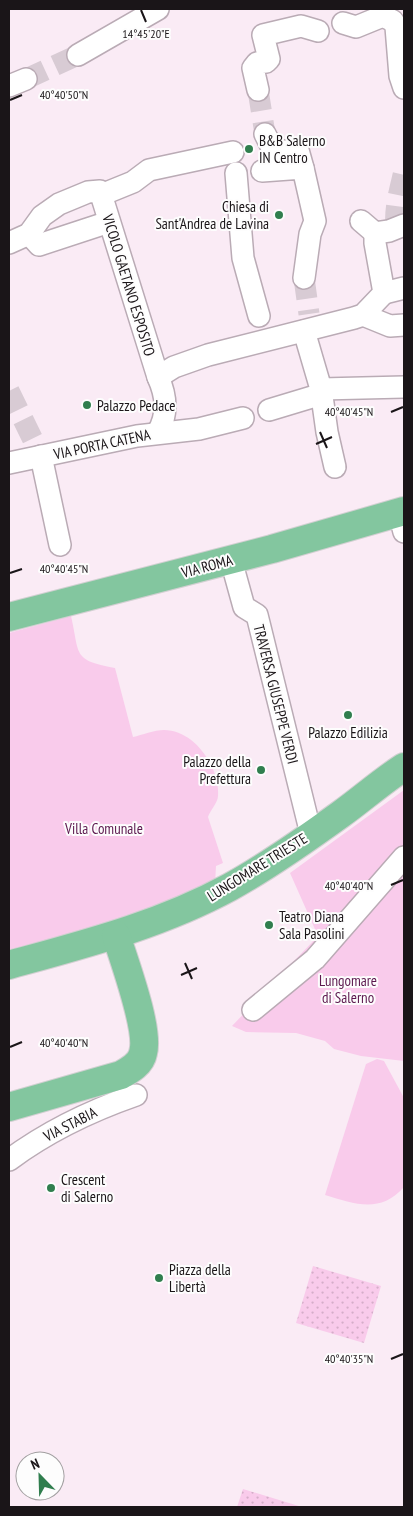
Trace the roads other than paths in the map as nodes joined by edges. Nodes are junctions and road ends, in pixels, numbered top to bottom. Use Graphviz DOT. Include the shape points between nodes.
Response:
graph roads {
  1 [pos="158,9"];
  2 [pos="343,23"];
  3 [pos="310,28"];
  4 [pos="78,56"];
  5 [pos="404,88"];
  6 [pos="258,90"];
  7 [pos="264,134"];
  8 [pos="233,152"];
  9 [pos="303,168"];
  10 [pos="262,171"];
  11 [pos="236,173"];
  12 [pos="101,193"];
  13 [pos="100,225"];
  14 [pos="400,226"];
  15 [pos="28,234"];
  16 [pos="9,243"];
  17 [pos="304,278"];
  18 [pos="394,290"];
  19 [pos="363,315"];
  20 [pos="259,316"];
  21 [pos="308,325"];
  22 [pos="404,325"];
  23 [pos="158,377"];
  24 [pos="404,387"];
  25 [pos="322,392"];
  26 [pos="269,410"];
  27 [pos="243,418"];
  28 [pos="158,432"];
  29 [pos="41,456"];
  30 [pos="9,463"];
  31 [pos="335,467"];
  32 [pos="403,519"];
  33 [pos="60,545"];
  34 [pos="230,560"];
  35 [pos="9,617"];
  36 [pos="404,767"];
  37 [pos="311,834"];
  38 [pos="404,857"];
  39 [pos="116,935"];
  40 [pos="9,965"];
  41 [pos="253,1010"];
  42 [pos="136,1095"];
  43 [pos="9,1108"];
  44 [pos="9,1160"];
  1 -- 4 [label="street"];
  2 -- 5 [label="street" via="356,27 383,16 393,20"];
  3 -- 6 [label="street" via="263,35 269,59 253,68"];
  7 -- 9 [label="street" via="274,152 298,150"];
  8 -- 12 [label="street" via="149,170 132,182"];
  9 -- 10 [label="street"];
  9 -- 17 [label="street" via="315,221"];
  11 -- 20 [label="street" via="243,258"];
  12 -- 13 [label="street, VICOLO GAETANO ESPOSITO"];
  12 -- 15 [label="street" via="88,192 59,204 42,216"];
  13 -- 15 [label="street" via="39,245"];
  13 -- 23 [label="street, VICOLO GAETANO ESPOSITO" via="125,275"];
  14 -- 18 [label="street" via="389,231 368,227"];
  15 -- 16 [label="street"];
  18 -- 19 [label="street"];
  19 -- 21 [label="street"];
  19 -- 22 [label="street" via="390,326"];
  21 -- 23 [label="street" via="208,355 174,367"];
  21 -- 25 [label="street"];
  23 -- 28 [label="street, VIA PORTA CATENA" via="166,403 164,422"];
  24 -- 25 [label="street"];
  25 -- 26 [label="street"];
  25 -- 31 [label="street"];
  27 -- 28 [label="street" via="199,429"];
  28 -- 29 [label="street, VIA PORTA CATENA"];
  29 -- 30 [label="street, VIA PORTA CATENA"];
  29 -- 33 [label="street"];
  32 -- 34 [label="main road, VIA ROMA"];
  34 -- 35 [label="main road, VIA ROMA"];
  34 -- 37 [label="street, TRAVERSA GIUSEPPE VERDI" via="244,606 257,615"];
  36 -- 37 [label="main road, LUNGOMARE TRIESTE"];
  37 -- 39 [label="main road, LUNGOMARE TRIESTE" via="231,886"];
  38 -- 41 [label="street" via="315,959"];
  39 -- 40 [label="main road, LUNGOMARE TRIESTE"];
  39 -- 43 [label="main road" via="139,1016 145,1044 143,1056 121,1075"];
  42 -- 44 [label="street, VIA STABIA" via="70,1122"];
}
